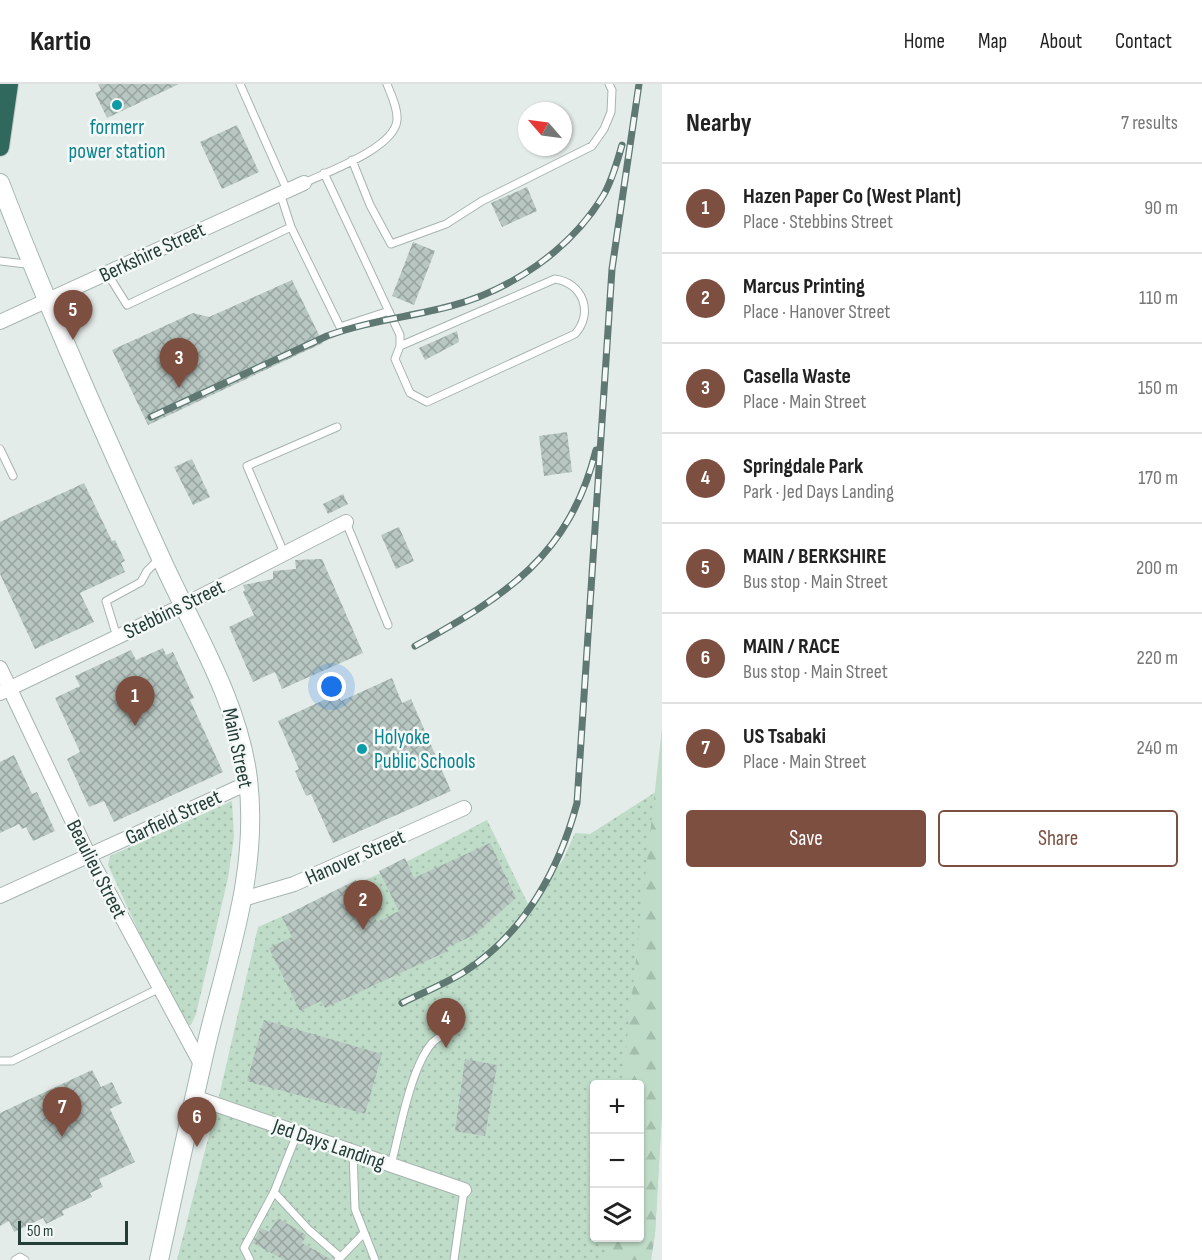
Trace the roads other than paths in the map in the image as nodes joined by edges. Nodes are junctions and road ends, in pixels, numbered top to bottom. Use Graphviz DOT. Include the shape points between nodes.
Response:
graph roads {
  1 [pos="9,84"];
  2 [pos="240,84"];
  3 [pos="387,84"];
  4 [pos="609,84"];
  5 [pos="0,147"];
  6 [pos="352,160"];
  7 [pos="324,173"];
  8 [pos="0,183"];
  9 [pos="304,183"];
  10 [pos="284,192"];
  11 [pos="0,216"];
  12 [pos="291,227"];
  13 [pos="0,261"];
  14 [pos="26,264"];
  15 [pos="107,273"];
  16 [pos="46,301"];
  17 [pos="388,311"];
  18 [pos="0,322"];
  19 [pos="400,346"];
  20 [pos="337,427"];
  21 [pos="0,449"];
  22 [pos="13,476"];
  23 [pos="346,522"];
  24 [pos="284,553"];
  25 [pos="160,558"];
  26 [pos="182,606"];
  27 [pos="388,625"];
  28 [pos="117,637"];
  29 [pos="0,668"];
  30 [pos="5,691"];
  31 [pos="248,783"];
  32 [pos="464,808"];
  33 [pos="88,856"];
  34 [pos="0,896"];
  35 [pos="243,899"];
  36 [pos="160,988"];
  37 [pos="447,1031"];
  38 [pos="0,1060"];
  39 [pos="202,1066"];
  40 [pos="194,1097"];
  41 [pos="297,1134"];
  42 [pos="353,1152"];
  43 [pos="391,1165"];
  44 [pos="464,1191"];
  45 [pos="274,1192"];
  46 [pos="364,1233"];
  47 [pos="339,1258"];
  48 [pos="15,1260"];
  49 [pos="25,1260"];
  50 [pos="159,1260"];
  51 [pos="250,1260"];
  52 [pos="375,1260"];
  53 [pos="454,1260"];
  1 -- 5 [label="highway"];
  2 -- 10 [label="lane"];
  3 -- 6 [label="lane" via="397,120 392,135"];
  4 -- 6 [label="lane" via="611,111 592,146 482,201 446,225 391,244"];
  6 -- 7 [label="lane"];
  7 -- 9 [label="lane"];
  7 -- 17 [label="lane"];
  8 -- 16 [label="main road, Main Street"];
  9 -- 10 [label="street, Berkshire Street"];
  10 -- 12 [label="lane"];
  10 -- 15 [label="street, Berkshire Street"];
  11 -- 14 [label="main road, Main Street"];
  12 -- 15 [label="lane" via="127,305"];
  12 -- 17 [label="lane" via="340,327"];
  13 -- 14 [label="lane"];
  14 -- 16 [label="main road, Main Street"];
  15 -- 16 [label="street, Berkshire Street"];
  16 -- 18 [label="street, Berkshire Street"];
  16 -- 25 [label="main road, Main Street"];
  17 -- 19 [label="lane" via="400,335"];
  19 -- 19 [label="lane" via="555,279 573,286 584,304 584,320 575,334 427,402 410,393 404,381 395,359"];
  20 -- 24 [label="lane" via="247,466"];
  21 -- 22 [label="lane"];
  23 -- 24 [label="street, Stebbins Street"];
  23 -- 27 [label="lane"];
  24 -- 26 [label="street, Stebbins Street"];
  25 -- 26 [label="main road, Main Street"];
  25 -- 28 [label="lane" via="141,582 106,601"];
  26 -- 28 [label="street, Stebbins Street"];
  26 -- 31 [label="main road, Main Street" via="227,697"];
  28 -- 30 [label="street, Stebbins Street"];
  29 -- 30 [label="street, Beaulieu Street"];
  30 -- 33 [label="street, Beaulieu Street"];
  31 -- 33 [label="street, Garfield Street"];
  31 -- 35 [label="main road, Main Street" via="249,870"];
  32 -- 35 [label="street, Hanover Street" via="294,884"];
  33 -- 34 [label="street, Garfield Street"];
  33 -- 36 [label="street, Beaulieu Street"];
  35 -- 39 [label="main road, Main Street"];
  36 -- 38 [label="lane" via="12,1061"];
  36 -- 39 [label="street, Beaulieu Street"];
  37 -- 43 [label="lane" via="432,1043 410,1090"];
  39 -- 40 [label="main road, Main Street"];
  40 -- 41 [label="street, Jed Days Landing"];
  40 -- 50 [label="main road, Main Street"];
  41 -- 42 [label="street, Jed Days Landing"];
  41 -- 45 [label="lane"];
  42 -- 43 [label="street, Jed Days Landing"];
  42 -- 46 [label="lane" via="355,1209"];
  43 -- 44 [label="street, Jed Days Landing"];
  44 -- 53 [label="lane"];
  45 -- 47 [label="lane"];
  45 -- 51 [label="lane" via="244,1248"];
  46 -- 47 [label="lane"];
  46 -- 52 [label="lane"];
  48 -- 49 [label="lane"];
}
